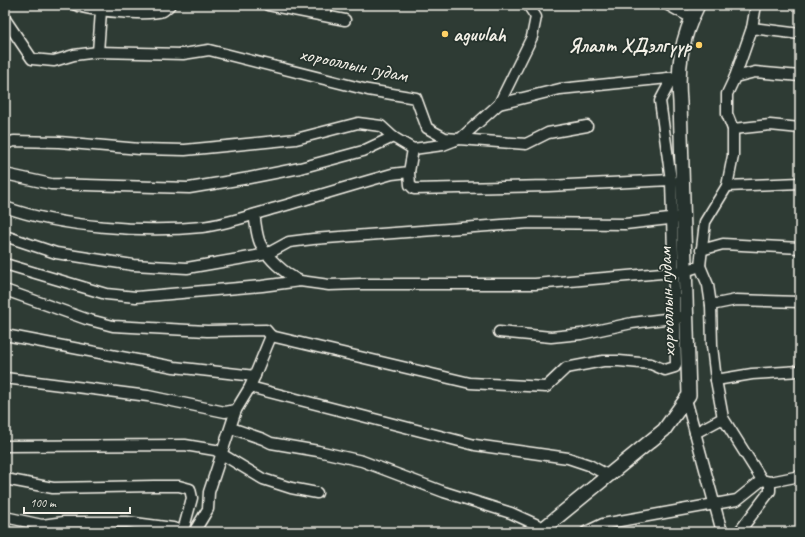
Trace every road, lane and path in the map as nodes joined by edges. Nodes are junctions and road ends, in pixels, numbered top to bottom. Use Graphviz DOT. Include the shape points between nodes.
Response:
graph roads {
  1 [pos="76,5"];
  2 [pos="268,5"];
  3 [pos="328,5"];
  4 [pos="528,5"];
  5 [pos="668,5"];
  6 [pos="698,5"];
  7 [pos="756,5"];
  8 [pos="165,7"];
  9 [pos="101,11"];
  10 [pos="323,15"];
  11 [pos="692,18"];
  12 [pos="5,19"];
  13 [pos="345,20"];
  14 [pos="752,28"];
  15 [pos="800,34"];
  16 [pos="98,52"];
  17 [pos="800,76"];
  18 [pos="673,77"];
  19 [pos="736,77"];
  20 [pos="500,104"];
  21 [pos="587,126"];
  22 [pos="800,128"];
  23 [pos="733,129"];
  24 [pos="393,137"];
  25 [pos="460,138"];
  26 [pos="5,144"];
  27 [pos="413,149"];
  28 [pos="409,172"];
  29 [pos="5,174"];
  30 [pos="671,180"];
  31 [pos="800,183"];
  32 [pos="726,186"];
  33 [pos="5,207"];
  34 [pos="254,215"];
  35 [pos="678,218"];
  36 [pos="5,236"];
  37 [pos="800,248"];
  38 [pos="701,250"];
  39 [pos="267,254"];
  40 [pos="5,264"];
  41 [pos="700,266"];
  42 [pos="679,272"];
  43 [pos="300,281"];
  44 [pos="5,290"];
  45 [pos="800,302"];
  46 [pos="711,305"];
  47 [pos="681,317"];
  48 [pos="499,332"];
  49 [pos="5,335"];
  50 [pos="271,336"];
  51 [pos="800,371"];
  52 [pos="255,376"];
  53 [pos="5,378"];
  54 [pos="716,380"];
  55 [pos="250,387"];
  56 [pos="686,399"];
  57 [pos="236,410"];
  58 [pos="723,418"];
  59 [pos="231,428"];
  60 [pos="695,433"];
  61 [pos="5,446"];
  62 [pos="221,453"];
  63 [pos="609,476"];
  64 [pos="800,476"];
  65 [pos="5,479"];
  66 [pos="766,481"];
  67 [pos="317,493"];
  68 [pos="715,503"];
  69 [pos="5,517"];
  70 [pos="185,531"];
  71 [pos="542,531"];
  72 [pos="194,532"];
  73 [pos="586,532"];
  74 [pos="722,532"];
  75 [pos="739,532"];
  1 -- 9 [label="street"];
  2 -- 10 [label="street"];
  3 -- 10 [label="street, хорооллын гудам"];
  4 -- 20 [label="street" via="536,17 532,37"];
  5 -- 11 [label="street"];
  6 -- 11 [label="main road, хорооллын гудам"];
  7 -- 14 [label="street"];
  8 -- 9 [label="street" via="145,13"];
  9 -- 16 [label="street"];
  10 -- 13 [label="street"];
  11 -- 18 [label="main road, хорооллын гудам"];
  12 -- 16 [label="street" via="32,60 54,61"];
  14 -- 15 [label="street"];
  14 -- 19 [label="street"];
  16 -- 25 [label="street, хорооллын гудам" via="184,54 209,50 361,88 416,98 427,128 445,138"];
  17 -- 19 [label="street" via="755,72"];
  18 -- 20 [label="street" via="560,89"];
  18 -- 30 [label="street" via="660,101"];
  18 -- 35 [label="main road, хорооллын гудам" via="680,102"];
  19 -- 23 [label="street" via="728,94 727,114"];
  20 -- 25 [label="street"];
  21 -- 25 [label="street, хорооллын гудам" via="548,133 526,144"];
  22 -- 23 [label="street" via="770,125"];
  23 -- 32 [label="street" via="733,156"];
  24 -- 26 [label="street" via="381,126 358,124 296,139 185,150 59,142 14,141"];
  24 -- 27 [label="street"];
  24 -- 29 [label="street" via="363,151 300,168 188,188 51,184"];
  25 -- 27 [label="street" via="443,145"];
  27 -- 28 [label="street"];
  28 -- 30 [label="street" via="410,185 414,189"];
  28 -- 34 [label="street" via="392,174"];
  30 -- 35 [label="street"];
  31 -- 32 [label="street"];
  32 -- 38 [label="street" via="705,222"];
  33 -- 34 [label="street" via="23,214 80,224 123,228 203,226"];
  34 -- 39 [label="street" via="260,242"];
  35 -- 39 [label="street" via="625,224 530,223 313,239 289,242"];
  35 -- 42 [label="main road, хорооллын гудам"];
  36 -- 39 [label="street" via="56,253 146,266 187,268"];
  37 -- 38 [label="street" via="723,244"];
  38 -- 41 [label="street"];
  39 -- 43 [label="street" via="293,278"];
  40 -- 43 [label="street" via="106,294 136,297"];
  41 -- 42 [label="street"];
  41 -- 46 [label="street" via="708,284"];
  42 -- 43 [label="street" via="535,284 329,285"];
  42 -- 47 [label="main road, хорооллын гудам"];
  44 -- 50 [label="street" via="113,326 199,331 266,330"];
  45 -- 46 [label="street" via="736,300"];
  46 -- 54 [label="street"];
  47 -- 48 [label="street" via="632,322 581,334 551,337"];
  47 -- 50 [label="street" via="676,364 671,370 651,364 603,361 566,368 546,387 470,383"];
  47 -- 56 [label="main road, хорооллын гудам" via="689,395"];
  49 -- 52 [label="street" via="174,367"];
  50 -- 52 [label="street"];
  51 -- 54 [label="street" via="752,374"];
  52 -- 55 [label="street"];
  53 -- 57 [label="street" via="148,396 225,412"];
  54 -- 58 [label="street"];
  55 -- 57 [label="street"];
  55 -- 63 [label="street" via="475,445 568,458 589,465"];
  56 -- 60 [label="street"];
  56 -- 63 [label="main road, хорооллын гудам" via="664,430"];
  57 -- 59 [label="street"];
  58 -- 60 [label="street"];
  58 -- 66 [label="street"];
  59 -- 62 [label="street"];
  59 -- 71 [label="street" via="271,444 362,461 444,492 511,513"];
  60 -- 68 [label="street"];
  61 -- 62 [label="street" via="185,445"];
  62 -- 67 [label="street" via="262,479"];
  62 -- 72 [label="street" via="209,492 208,509"];
  63 -- 71 [label="main road, хорооллын гудам"];
  64 -- 66 [label="street"];
  65 -- 70 [label="street" via="53,488 179,486 190,489 192,498"];
  66 -- 68 [label="street" via="737,500"];
  66 -- 75 [label="street" via="770,491"];
  68 -- 73 [label="street" via="603,524"];
  68 -- 74 [label="street"];
  69 -- 70 [label="street" via="42,525 64,522 127,522"];
}
